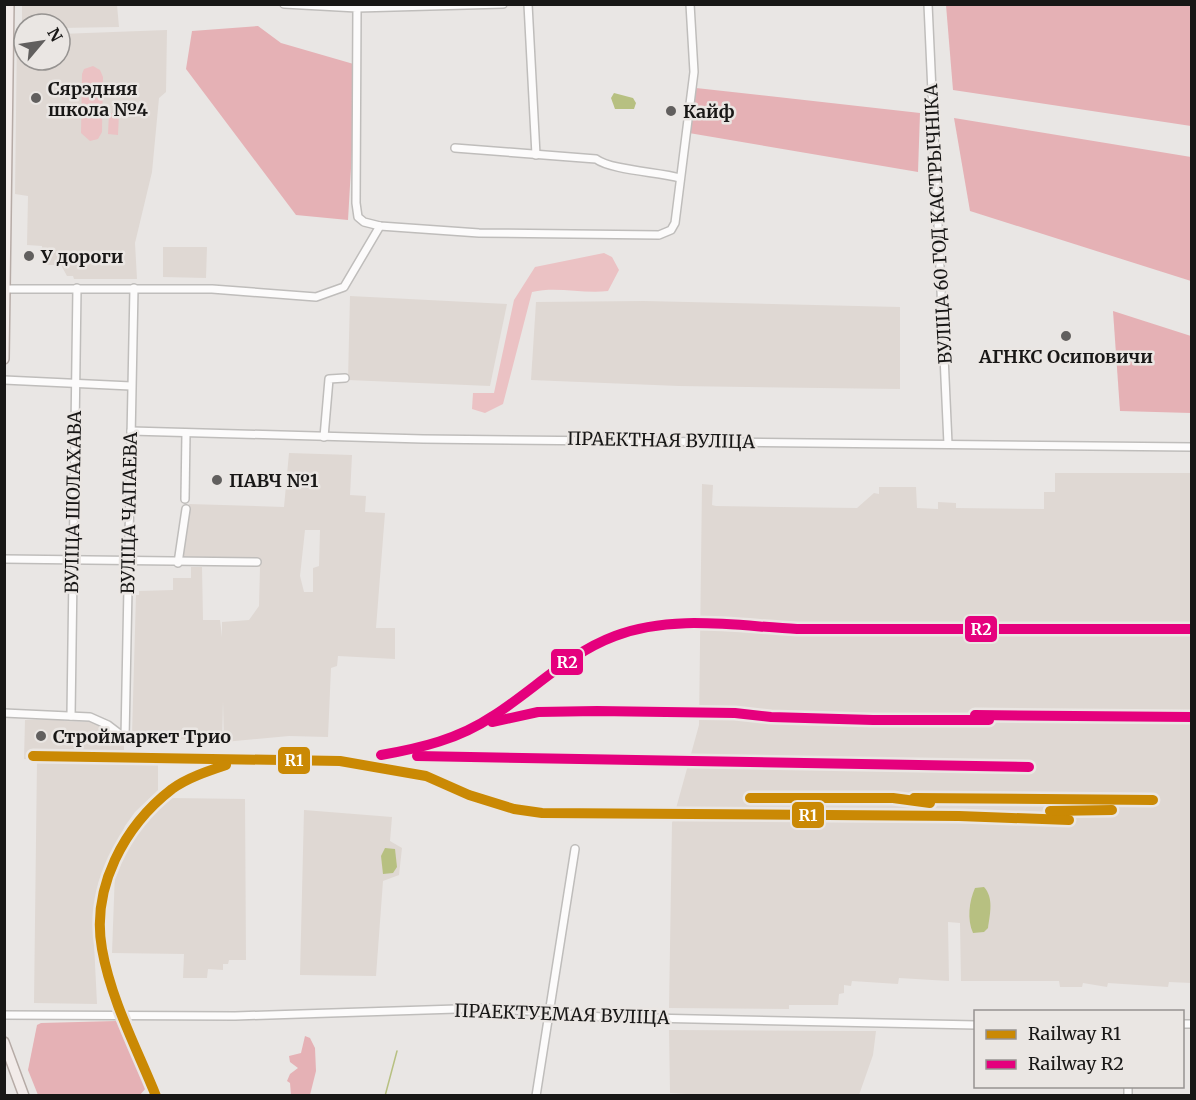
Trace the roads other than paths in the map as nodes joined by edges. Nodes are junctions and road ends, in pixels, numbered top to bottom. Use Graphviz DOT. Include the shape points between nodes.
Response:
graph roads {
  1 [pos="9,4"];
  2 [pos="284,4"];
  3 [pos="503,4"];
  4 [pos="528,4"];
  5 [pos="690,4"];
  6 [pos="928,4"];
  7 [pos="357,6"];
  8 [pos="6,75"];
  9 [pos="455,148"];
  10 [pos="536,155"];
  11 [pos="680,178"];
  12 [pos="380,226"];
  13 [pos="5,276"];
  14 [pos="77,288"];
  15 [pos="134,288"];
  16 [pos="6,289"];
  17 [pos="4,359"];
  18 [pos="345,378"];
  19 [pos="4,380"];
  20 [pos="74,383"];
  21 [pos="131,386"];
  22 [pos="131,431"];
  23 [pos="186,433"];
  24 [pos="324,437"];
  25 [pos="948,444"];
  26 [pos="1191,447"];
  27 [pos="185,499"];
  28 [pos="186,509"];
  29 [pos="4,559"];
  30 [pos="72,561"];
  31 [pos="128,561"];
  32 [pos="257,562"];
  33 [pos="178,563"];
  34 [pos="4,713"];
  35 [pos="71,716"];
  36 [pos="575,849"];
  37 [pos="550,1014"];
  38 [pos="4,1015"];
  39 [pos="974,1025"];
  40 [pos="4,1042"];
  41 [pos="24,1095"];
  42 [pos="536,1095"];
  1 -- 8 [label="main road"];
  2 -- 7 [label="street"];
  3 -- 7 [label="street"];
  4 -- 10 [label="street"];
  5 -- 11 [label="street" via="694,72"];
  6 -- 25 [label="street, ВУЛІЦА 60 ГОД КАСТРЫЧНІКА"];
  7 -- 12 [label="street" via="356,203 358,216 364,222"];
  8 -- 13 [label="main road"];
  9 -- 10 [label="street"];
  10 -- 11 [label="street" via="596,159 604,165"];
  11 -- 12 [label="street" via="675,224 659,235 479,233"];
  12 -- 15 [label="street" via="344,287 332,293 316,297"];
  13 -- 16 [label="main road"];
  14 -- 15 [label="street"];
  14 -- 16 [label="street"];
  14 -- 20 [label="street, ВУЛІЦА ШОЛАХАВА"];
  15 -- 21 [label="street, ВУЛІЦА ЧАПАЕВА"];
  16 -- 17 [label="main road"];
  18 -- 24 [label="street" via="329,380"];
  19 -- 20 [label="street"];
  20 -- 21 [label="street"];
  20 -- 30 [label="street, ВУЛІЦА ШОЛАХАВА"];
  21 -- 22 [label="street, ВУЛІЦА ЧАПАЕВА"];
  22 -- 23 [label="street, ПРАЕКТНАЯ ВУЛІЦА"];
  22 -- 31 [label="street, ВУЛІЦА ЧАПАЕВА"];
  23 -- 24 [label="street, ПРАЕКТНАЯ ВУЛІЦА"];
  23 -- 27 [label="street"];
  24 -- 25 [label="street, ПРАЕКТНАЯ ВУЛІЦА"];
  25 -- 26 [label="street, ПРАЕКТНАЯ ВУЛІЦА"];
  28 -- 33 [label="street"];
  29 -- 30 [label="street"];
  30 -- 31 [label="street"];
  30 -- 35 [label="street, ВУЛІЦА ШОЛАХАВА"];
  31 -- 33 [label="street"];
  31 -- 35 [label="street, ВУЛІЦА ЧАПАЕВА" via="125,738 90,717"];
  32 -- 33 [label="street"];
  34 -- 35 [label="street"];
  36 -- 37 [label="street"];
  37 -- 38 [label="street, ПРАЕКТУЕМАЯ ВУЛІЦА" via="488,1008 246,1016"];
  37 -- 39 [label="street, ПРАЕКТУЕМАЯ ВУЛІЦА"];
  37 -- 42 [label="street"];
  40 -- 41 [label="main road"];
}
